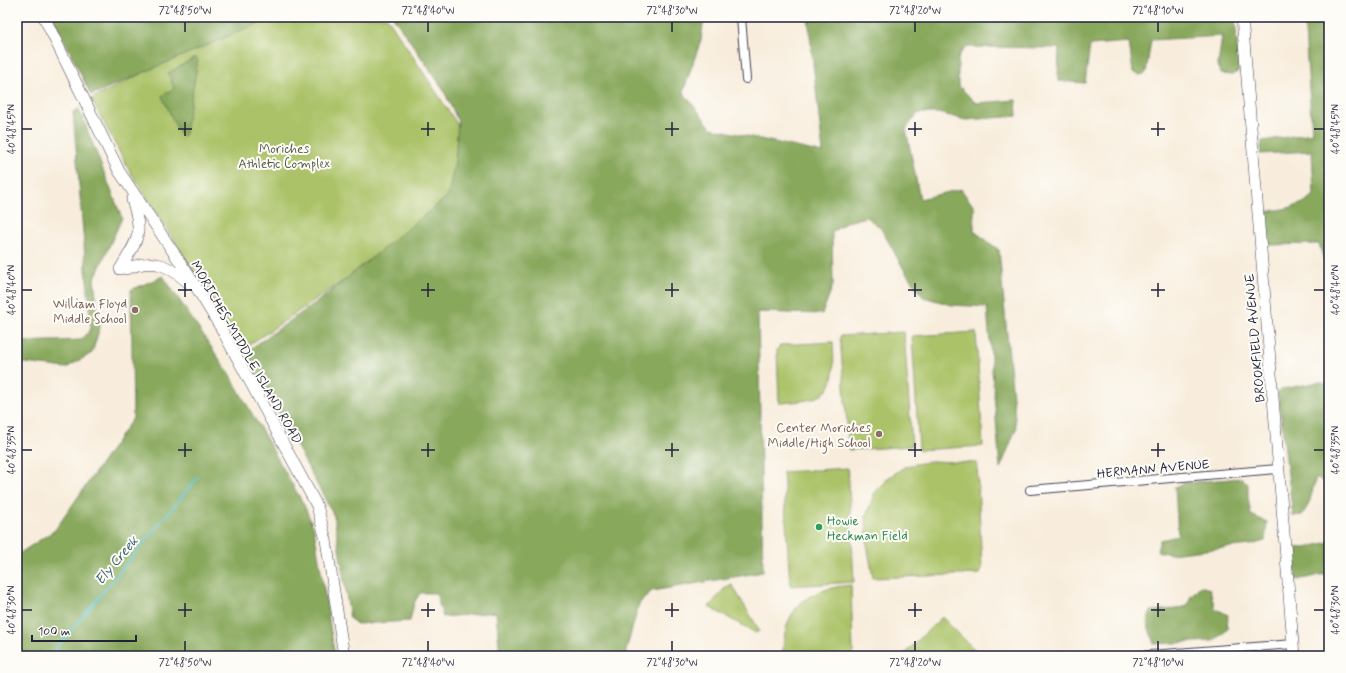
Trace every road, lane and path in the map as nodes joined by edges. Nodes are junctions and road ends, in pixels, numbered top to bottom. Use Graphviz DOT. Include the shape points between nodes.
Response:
graph roads {
  1 [pos="44,17"];
  2 [pos="741,17"];
  3 [pos="1242,17"];
  4 [pos="746,79"];
  5 [pos="126,182"];
  6 [pos="199,292"];
  7 [pos="1278,469"];
  8 [pos="1030,490"];
  9 [pos="1293,644"];
  10 [pos="344,656"];
  11 [pos="1138,656"];
  12 [pos="1294,656"];
  1 -- 5 [label="main road, MORICHES-MIDDLE ISLAND ROAD" via="106,147"];
  2 -- 4 [label="street"];
  3 -- 7 [label="main road, BROOKFIELD AVENUE"];
  5 -- 6 [label="main road, MORICHES-MIDDLE ISLAND ROAD"];
  5 -- 6 [label="main road" via="138,217 139,233 123,269 143,264 159,264 175,272"];
  6 -- 10 [label="main road, MORICHES-MIDDLE ISLAND ROAD" via="320,513"];
  7 -- 8 [label="street, HERMANN AVENUE"];
  7 -- 9 [label="main road, BROOKFIELD AVENUE"];
  9 -- 11 [label="street"];
  9 -- 12 [label="main road, BROOKFIELD AVENUE"];
}
